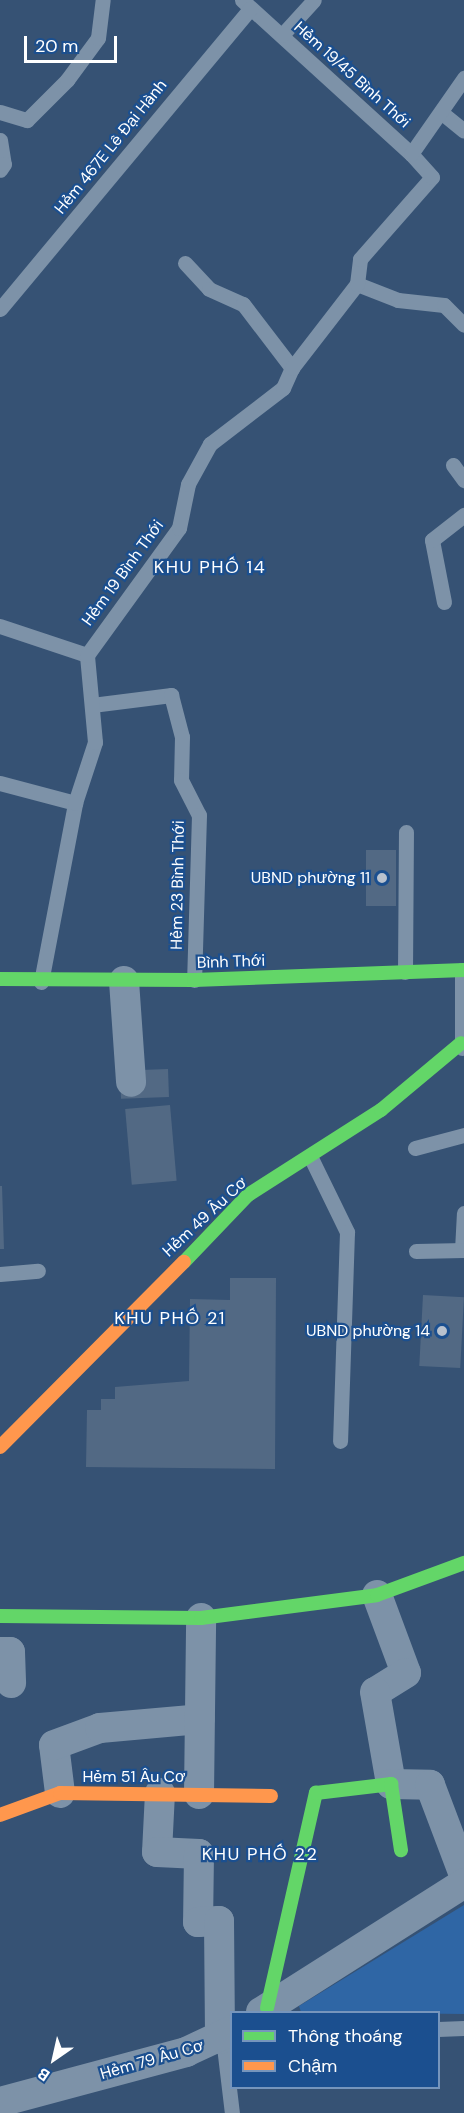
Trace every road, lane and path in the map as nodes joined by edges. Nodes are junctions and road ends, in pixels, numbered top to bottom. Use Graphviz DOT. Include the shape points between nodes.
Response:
graph roads {
  1 [pos="103,0"];
  2 [pos="314,0"];
  3 [pos="246,4"];
  4 [pos="282,35"];
  5 [pos="464,78"];
  6 [pos="0,112"];
  7 [pos="442,113"];
  8 [pos="464,131"];
  9 [pos="0,140"];
  10 [pos="411,154"];
  11 [pos="0,170"];
  12 [pos="185,263"];
  13 [pos="357,285"];
  14 [pos="0,309"];
  15 [pos="464,326"];
  16 [pos="292,368"];
  17 [pos="453,465"];
  18 [pos="464,480"];
  19 [pos="464,515"];
  20 [pos="444,602"];
  21 [pos="0,626"];
  22 [pos="87,656"];
  23 [pos="92,705"];
  24 [pos="0,783"];
  25 [pos="75,803"];
  26 [pos="406,832"];
  27 [pos="463,970"];
  28 [pos="405,972"];
  29 [pos="0,979"];
  30 [pos="194,980"];
  31 [pos="124,981"];
  32 [pos="41,982"];
  33 [pos="462,1049"];
  34 [pos="131,1082"];
  35 [pos="464,1135"];
  36 [pos="415,1148"];
  37 [pos="310,1156"];
  38 [pos="464,1213"];
  39 [pos="463,1250"];
  40 [pos="416,1251"];
  41 [pos="38,1271"];
  42 [pos="0,1274"];
  43 [pos="340,1442"];
  44 [pos="0,1448"];
  45 [pos="464,1563"];
  46 [pos="377,1595"];
  47 [pos="0,1616"];
  48 [pos="201,1618"];
  49 [pos="0,1652"];
  50 [pos="11,1683"];
  51 [pos="200,1719"];
  52 [pos="391,1784"];
  53 [pos="60,1792"];
  54 [pos="160,1793"];
  55 [pos="199,1794"];
  56 [pos="271,1796"];
  57 [pos="0,1815"];
  58 [pos="401,1850"];
  59 [pos="464,1875"];
  60 [pos="464,1883"];
  61 [pos="264,2010"];
  62 [pos="464,2028"];
  63 [pos="440,2029"];
  64 [pos="228,2036"];
  65 [pos="230,2074"];
  66 [pos="231,2089"];
  67 [pos="0,2102"];
  68 [pos="232,2113"];
  1 -- 6 [label="lane" via="98,38 67,80 27,120"];
  2 -- 4 [label="lane"];
  3 -- 4 [label="lane, Hẻm 19/45 Bình Thới"];
  3 -- 14 [label="lane, Hẻm 467E Lê Đại Hành"];
  4 -- 10 [label="lane, Hẻm 19/45 Bình Thới"];
  5 -- 7 [label="lane"];
  7 -- 8 [label="lane"];
  7 -- 10 [label="lane"];
  9 -- 11 [label="lane" via="4,164"];
  10 -- 13 [label="lane, Hẻm 19 Bình Thới" via="432,177 360,259"];
  12 -- 16 [label="lane" via="209,289 243,304"];
  13 -- 15 [label="lane" via="398,300 444,304"];
  13 -- 16 [label="lane, Hẻm 19 Bình Thới"];
  16 -- 22 [label="lane, Hẻm 19 Bình Thới" via="283,388 210,444 188,484 179,528"];
  17 -- 18 [label="lane"];
  19 -- 20 [label="lane" via="432,540"];
  21 -- 22 [label="lane"];
  22 -- 23 [label="lane"];
  23 -- 25 [label="lane" via="95,742"];
  23 -- 30 [label="lane, Hẻm 23 Bình Thới" via="171,695 182,737 181,780 199,815"];
  24 -- 25 [label="lane"];
  25 -- 32 [label="lane"];
  26 -- 28 [label="lane"];
  27 -- 28 [label="street, Bình Thới"];
  27 -- 33 [label="lane"];
  28 -- 30 [label="street, Bình Thới"];
  29 -- 32 [label="street, Bình Thới"];
  30 -- 31 [label="street, Bình Thới"];
  31 -- 32 [label="street, Bình Thới"];
  31 -- 34 [label="street"];
  33 -- 37 [label="street, Hẻm 49 Âu Cơ" via="381,1110"];
  35 -- 36 [label="lane"];
  37 -- 43 [label="lane" via="347,1232"];
  37 -- 44 [label="street, Hẻm 49 Âu Cơ" via="248,1195 47,1406"];
  38 -- 39 [label="lane"];
  39 -- 40 [label="lane"];
  41 -- 42 [label="lane"];
  45 -- 46 [label="street"];
  46 -- 48 [label="street"];
  46 -- 52 [label="street" via="406,1673 375,1692"];
  47 -- 48 [label="street"];
  48 -- 51 [label="street"];
  49 -- 50 [label="street" via="10,1652"];
  51 -- 53 [label="street" via="100,1728 54,1746"];
  51 -- 55 [label="street"];
  52 -- 58 [label="street"];
  52 -- 59 [label="street" via="430,1785"];
  52 -- 61 [label="street" via="316,1793"];
  53 -- 54 [label="street, Hẻm 51 Âu Cơ"];
  53 -- 57 [label="street, Hẻm 51 Âu Cơ"];
  54 -- 55 [label="street, Hẻm 51 Âu Cơ"];
  54 -- 64 [label="street" via="158,1852 199,1854 198,1922 219,1922"];
  55 -- 56 [label="street, Hẻm 51 Âu Cơ"];
  60 -- 61 [label="street"];
  62 -- 63 [label="lane"];
  64 -- 65 [label="lane"];
  64 -- 67 [label="street, Hẻm 79 Âu Cơ"];
  66 -- 68 [label="lane"];
}
